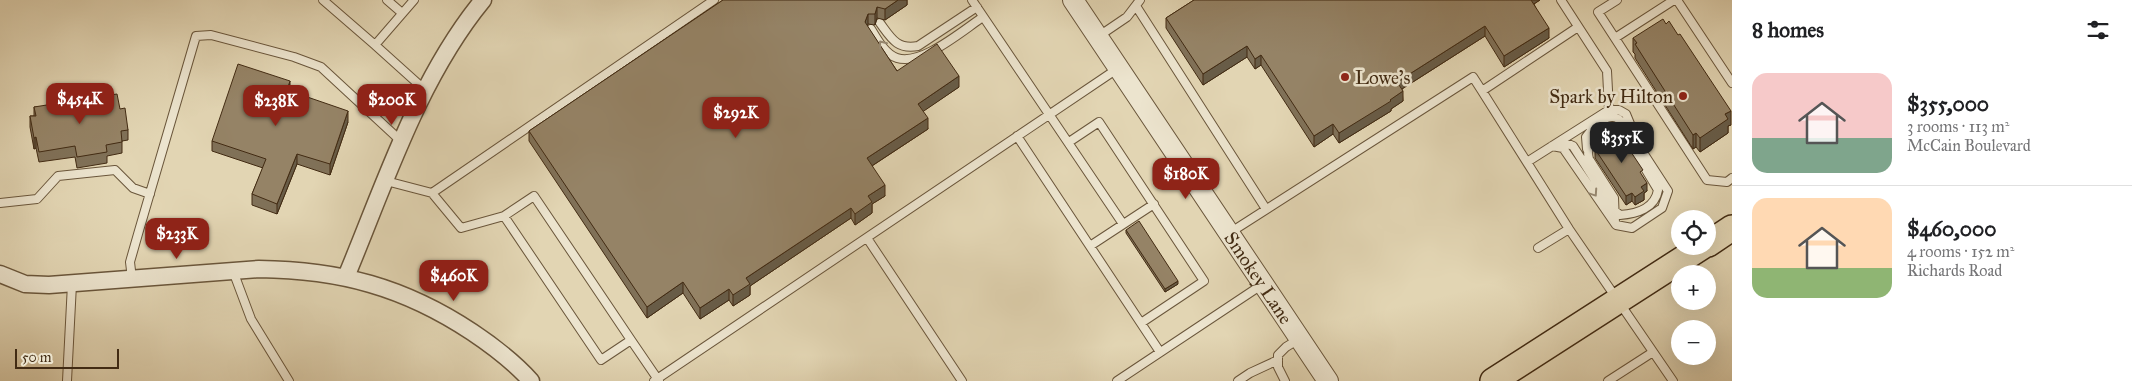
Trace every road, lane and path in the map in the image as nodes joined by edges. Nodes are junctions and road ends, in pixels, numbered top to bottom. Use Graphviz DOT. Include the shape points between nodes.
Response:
graph roads {
  1 [pos="323,0"];
  2 [pos="387,0"];
  3 [pos="414,0"];
  4 [pos="483,0"];
  5 [pos="714,0"];
  6 [pos="972,0"];
  7 [pos="1073,0"];
  8 [pos="1561,0"];
  9 [pos="1617,0"];
  10 [pos="1674,0"];
  11 [pos="1678,0"];
  12 [pos="1138,3"];
  13 [pos="977,7"];
  14 [pos="402,14"];
  15 [pos="983,17"];
  16 [pos="880,23"];
  17 [pos="1578,26"];
  18 [pos="871,29"];
  19 [pos="1098,37"];
  20 [pos="1615,38"];
  21 [pos="374,45"];
  22 [pos="1119,68"];
  23 [pos="1732,83"];
  24 [pos="426,90"];
  25 [pos="1482,90"];
  26 [pos="1609,110"];
  27 [pos="1050,114"];
  28 [pos="1017,136"];
  29 [pos="402,142"];
  30 [pos="1069,142"];
  31 [pos="1555,145"];
  32 [pos="1632,146"];
  33 [pos="1587,152"];
  34 [pos="1527,162"];
  35 [pos="1732,178"];
  36 [pos="386,181"];
  37 [pos="432,193"];
  38 [pos="150,194"];
  39 [pos="0,203"];
  40 [pos="1154,204"];
  41 [pos="1266,209"];
  42 [pos="1614,210"];
  43 [pos="504,216"];
  44 [pos="1123,224"];
  45 [pos="1616,225"];
  46 [pos="1569,229"];
  47 [pos="1229,233"];
  48 [pos="867,238"];
  49 [pos="1090,246"];
  50 [pos="1538,248"];
  51 [pos="1690,255"];
  52 [pos="233,271"];
  53 [pos="0,274"];
  54 [pos="346,277"];
  55 [pos="132,279"];
  56 [pos="72,284"];
  57 [pos="1263,284"];
  58 [pos="1619,301"];
  59 [pos="1141,323"];
  60 [pos="1299,339"];
  61 [pos="631,340"];
  62 [pos="1160,352"];
  63 [pos="1653,352"];
  64 [pos="1278,360"];
  65 [pos="657,380"];
  66 [pos="67,381"];
  67 [pos="289,381"];
  68 [pos="532,381"];
  69 [pos="962,381"];
  70 [pos="1117,381"];
  71 [pos="1238,381"];
  72 [pos="1285,381"];
  73 [pos="1328,381"];
  74 [pos="1493,381"];
  75 [pos="1608,381"];
  76 [pos="1673,381"];
  1 -- 21 [label="lane"];
  2 -- 14 [label="lane"];
  3 -- 14 [label="lane"];
  4 -- 24 [label="street" via="437,67"];
  5 -- 37 [label="lane"];
  6 -- 13 [label="lane"];
  7 -- 19 [label="street, Smokey Lane"];
  8 -- 17 [label="lane"];
  9 -- 20 [label="lane" via="1598,12"];
  10 -- 20 [label="lane"];
  11 -- 23 [label="lane"];
  12 -- 19 [label="lane" via="1127,17"];
  12 -- 41 [label="lane"];
  13 -- 15 [label="lane"];
  13 -- 16 [label="lane" via="918,46 908,48 893,42"];
  14 -- 21 [label="lane"];
  15 -- 18 [label="lane, one-way" via="922,56 910,59 896,58"];
  15 -- 27 [label="lane"];
  17 -- 25 [label="lane"];
  17 -- 26 [label="lane" via="1607,71"];
  19 -- 22 [label="street, Smokey Lane"];
  20 -- 35 [label="lane" via="1707,180 1727,182"];
  21 -- 24 [label="lane"];
  22 -- 27 [label="lane"];
  22 -- 47 [label="street, Smokey Lane"];
  24 -- 29 [label="street"];
  25 -- 34 [label="lane"];
  25 -- 41 [label="lane" via="1473,76"];
  26 -- 31 [label="lane"];
  26 -- 45 [label="lane" via="1626,114 1640,148 1668,191 1662,208 1632,228"];
  27 -- 28 [label="lane"];
  27 -- 30 [label="lane"];
  28 -- 48 [label="lane"];
  28 -- 49 [label="lane"];
  29 -- 36 [label="street"];
  29 -- 38 [label="lane" via="321,67 211,35 196,36"];
  30 -- 40 [label="lane" via="1099,122"];
  30 -- 44 [label="lane"];
  31 -- 34 [label="lane"];
  31 -- 42 [label="lane" via="1566,143 1573,146"];
  31 -- 45 [label="lane, one-way" via="1563,148"];
  32 -- 33 [label="lane" via="1620,130 1611,129 1594,138"];
  32 -- 33 [label="lane" via="1621,120 1610,117 1593,127 1586,137"];
  32 -- 42 [label="lane" via="1656,183 1657,198 1634,214 1620,215"];
  33 -- 42 [label="lane" via="1614,198"];
  34 -- 46 [label="lane"];
  36 -- 37 [label="lane"];
  36 -- 54 [label="street"];
  37 -- 43 [label="lane" via="461,228"];
  38 -- 39 [label="lane" via="134,188 116,170 58,176 37,199"];
  38 -- 55 [label="lane" via="130,262"];
  40 -- 44 [label="lane"];
  40 -- 59 [label="lane" via="1204,281"];
  41 -- 47 [label="lane"];
  42 -- 45 [label="lane"];
  43 -- 61 [label="lane" via="601,360"];
  43 -- 61 [label="lane" via="534,196"];
  44 -- 49 [label="lane"];
  46 -- 50 [label="lane"];
  46 -- 58 [label="lane"];
  47 -- 57 [label="street, Smokey Lane"];
  48 -- 65 [label="lane"];
  48 -- 69 [label="lane"];
  49 -- 59 [label="lane"];
  51 -- 58 [label="main road"];
  52 -- 54 [label="street" via="291,269"];
  52 -- 55 [label="street"];
  52 -- 67 [label="lane" via="251,319"];
  53 -- 56 [label="street" via="25,284"];
  54 -- 68 [label="street" via="383,287 442,312 490,344"];
  55 -- 56 [label="street"];
  56 -- 66 [label="lane"];
  57 -- 60 [label="street, Smokey Lane"];
  57 -- 62 [label="lane"];
  58 -- 63 [label="lane"];
  58 -- 74 [label="main road"];
  59 -- 62 [label="lane"];
  60 -- 64 [label="lane" via="1280,352"];
  60 -- 73 [label="street, Smokey Lane"];
  61 -- 65 [label="lane"];
  62 -- 70 [label="lane"];
  63 -- 75 [label="lane"];
  63 -- 76 [label="lane"];
  64 -- 71 [label="lane"];
  64 -- 72 [label="lane"];
}
